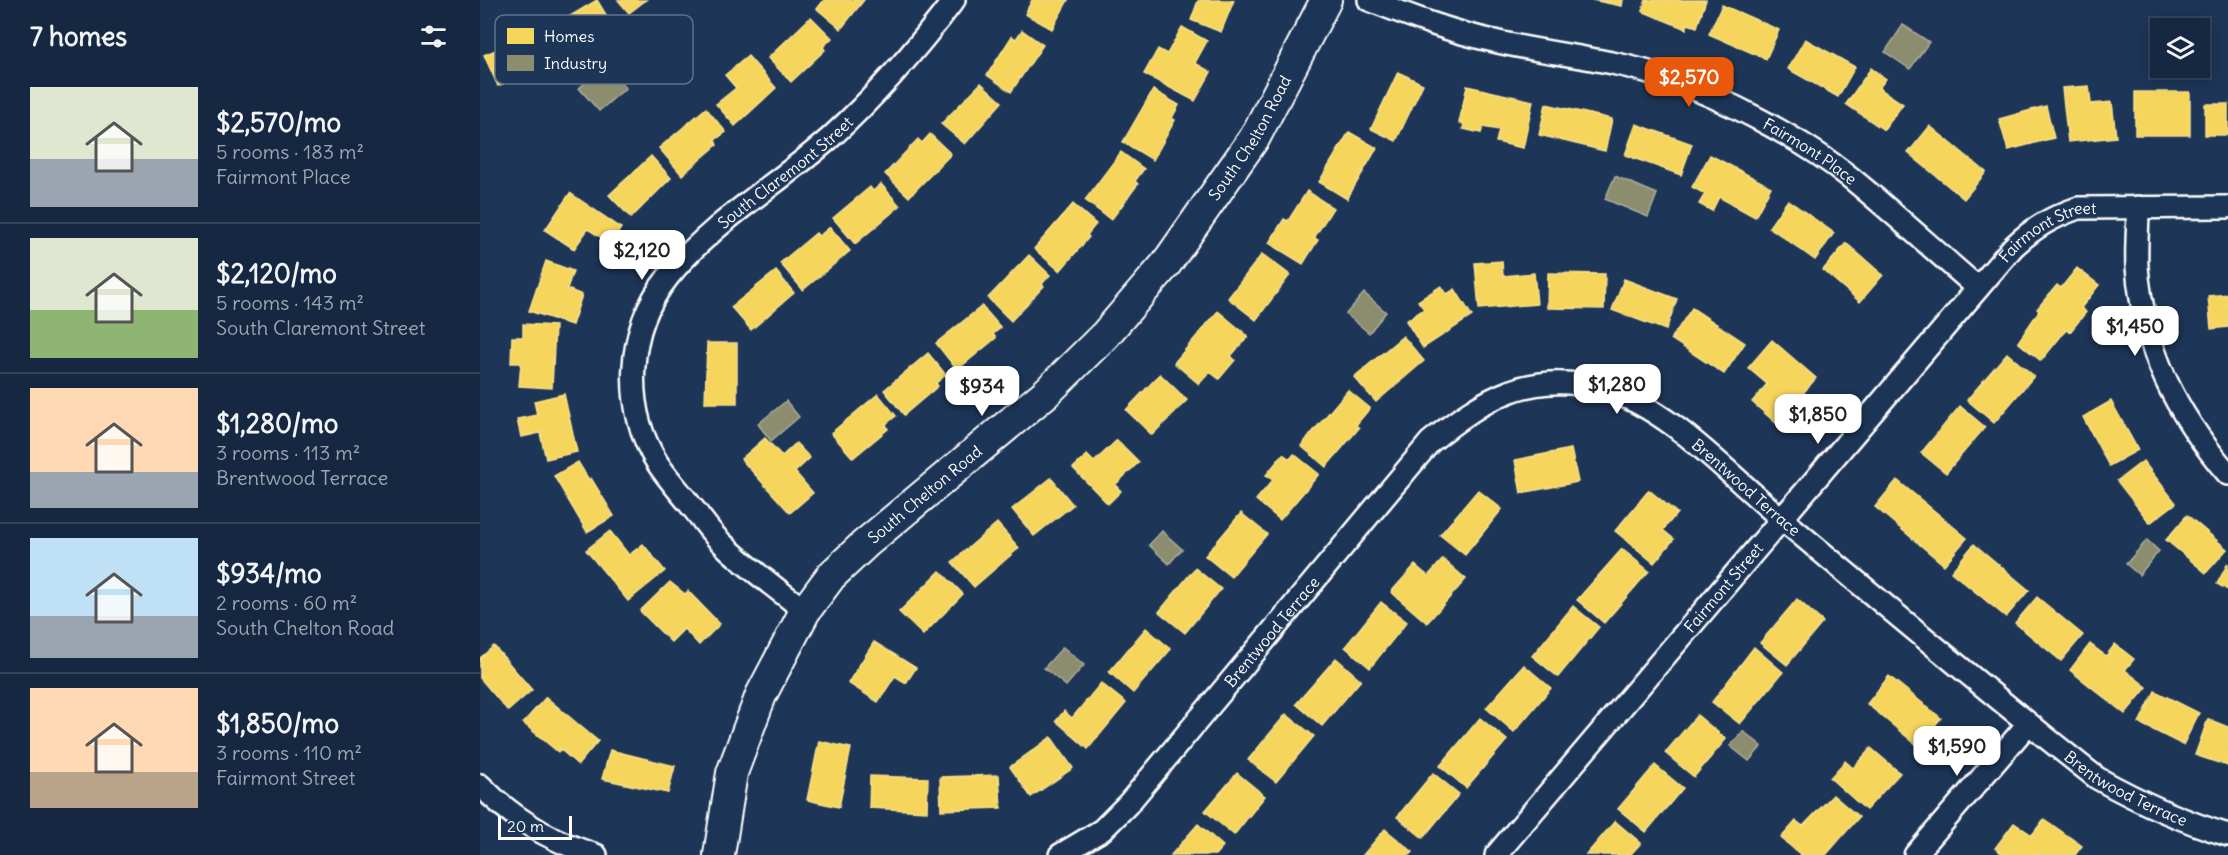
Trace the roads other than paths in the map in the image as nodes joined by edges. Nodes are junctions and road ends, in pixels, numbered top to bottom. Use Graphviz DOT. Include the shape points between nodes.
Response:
graph roads {
  1 [pos="954,0"];
  2 [pos="1326,0"];
  3 [pos="1369,0"];
  4 [pos="2138,207"];
  5 [pos="2228,207"];
  6 [pos="1978,288"];
  7 [pos="2228,474"];
  8 [pos="1780,518"];
  9 [pos="805,611"];
  10 [pos="2028,724"];
  11 [pos="480,785"];
  12 [pos="2228,835"];
  13 [pos="596,855"];
  14 [pos="719,855"];
  15 [pos="1060,855"];
  16 [pos="1496,855"];
  17 [pos="1915,855"];
  1 -- 9 [label="street, South Claremont Street" via="896,73 863,106 690,252 649,306 637,336 633,371 636,401 644,435 658,464 722,544"];
  2 -- 9 [label="main road, South Chelton Road" via="1255,137 1166,264 1106,335 1046,393 865,544 831,576"];
  3 -- 6 [label="street, Fairmont Place" via="1494,41 1621,64 1715,98 1759,120 1849,177"];
  4 -- 5 [label="street, Fairmont Street"];
  4 -- 6 [label="street, Fairmont Street" via="2078,208 2055,216 2032,229"];
  4 -- 7 [label="street" via="2137,266 2150,343 2182,414"];
  6 -- 8 [label="street, Fairmont Street"];
  8 -- 10 [label="street, Brentwood Terrace"];
  8 -- 15 [label="street, Brentwood Terrace" via="1665,419 1604,389 1544,382 1486,400 1430,442 1128,804 1102,830"];
  8 -- 16 [label="street, Fairmont Street"];
  9 -- 14 [label="main road, South Chelton Road" via="760,695 732,772"];
  10 -- 12 [label="street, Brentwood Terrace" via="2107,784 2189,824"];
  10 -- 17 [label="street"];
  11 -- 13 [label="street" via="537,830"];
}
